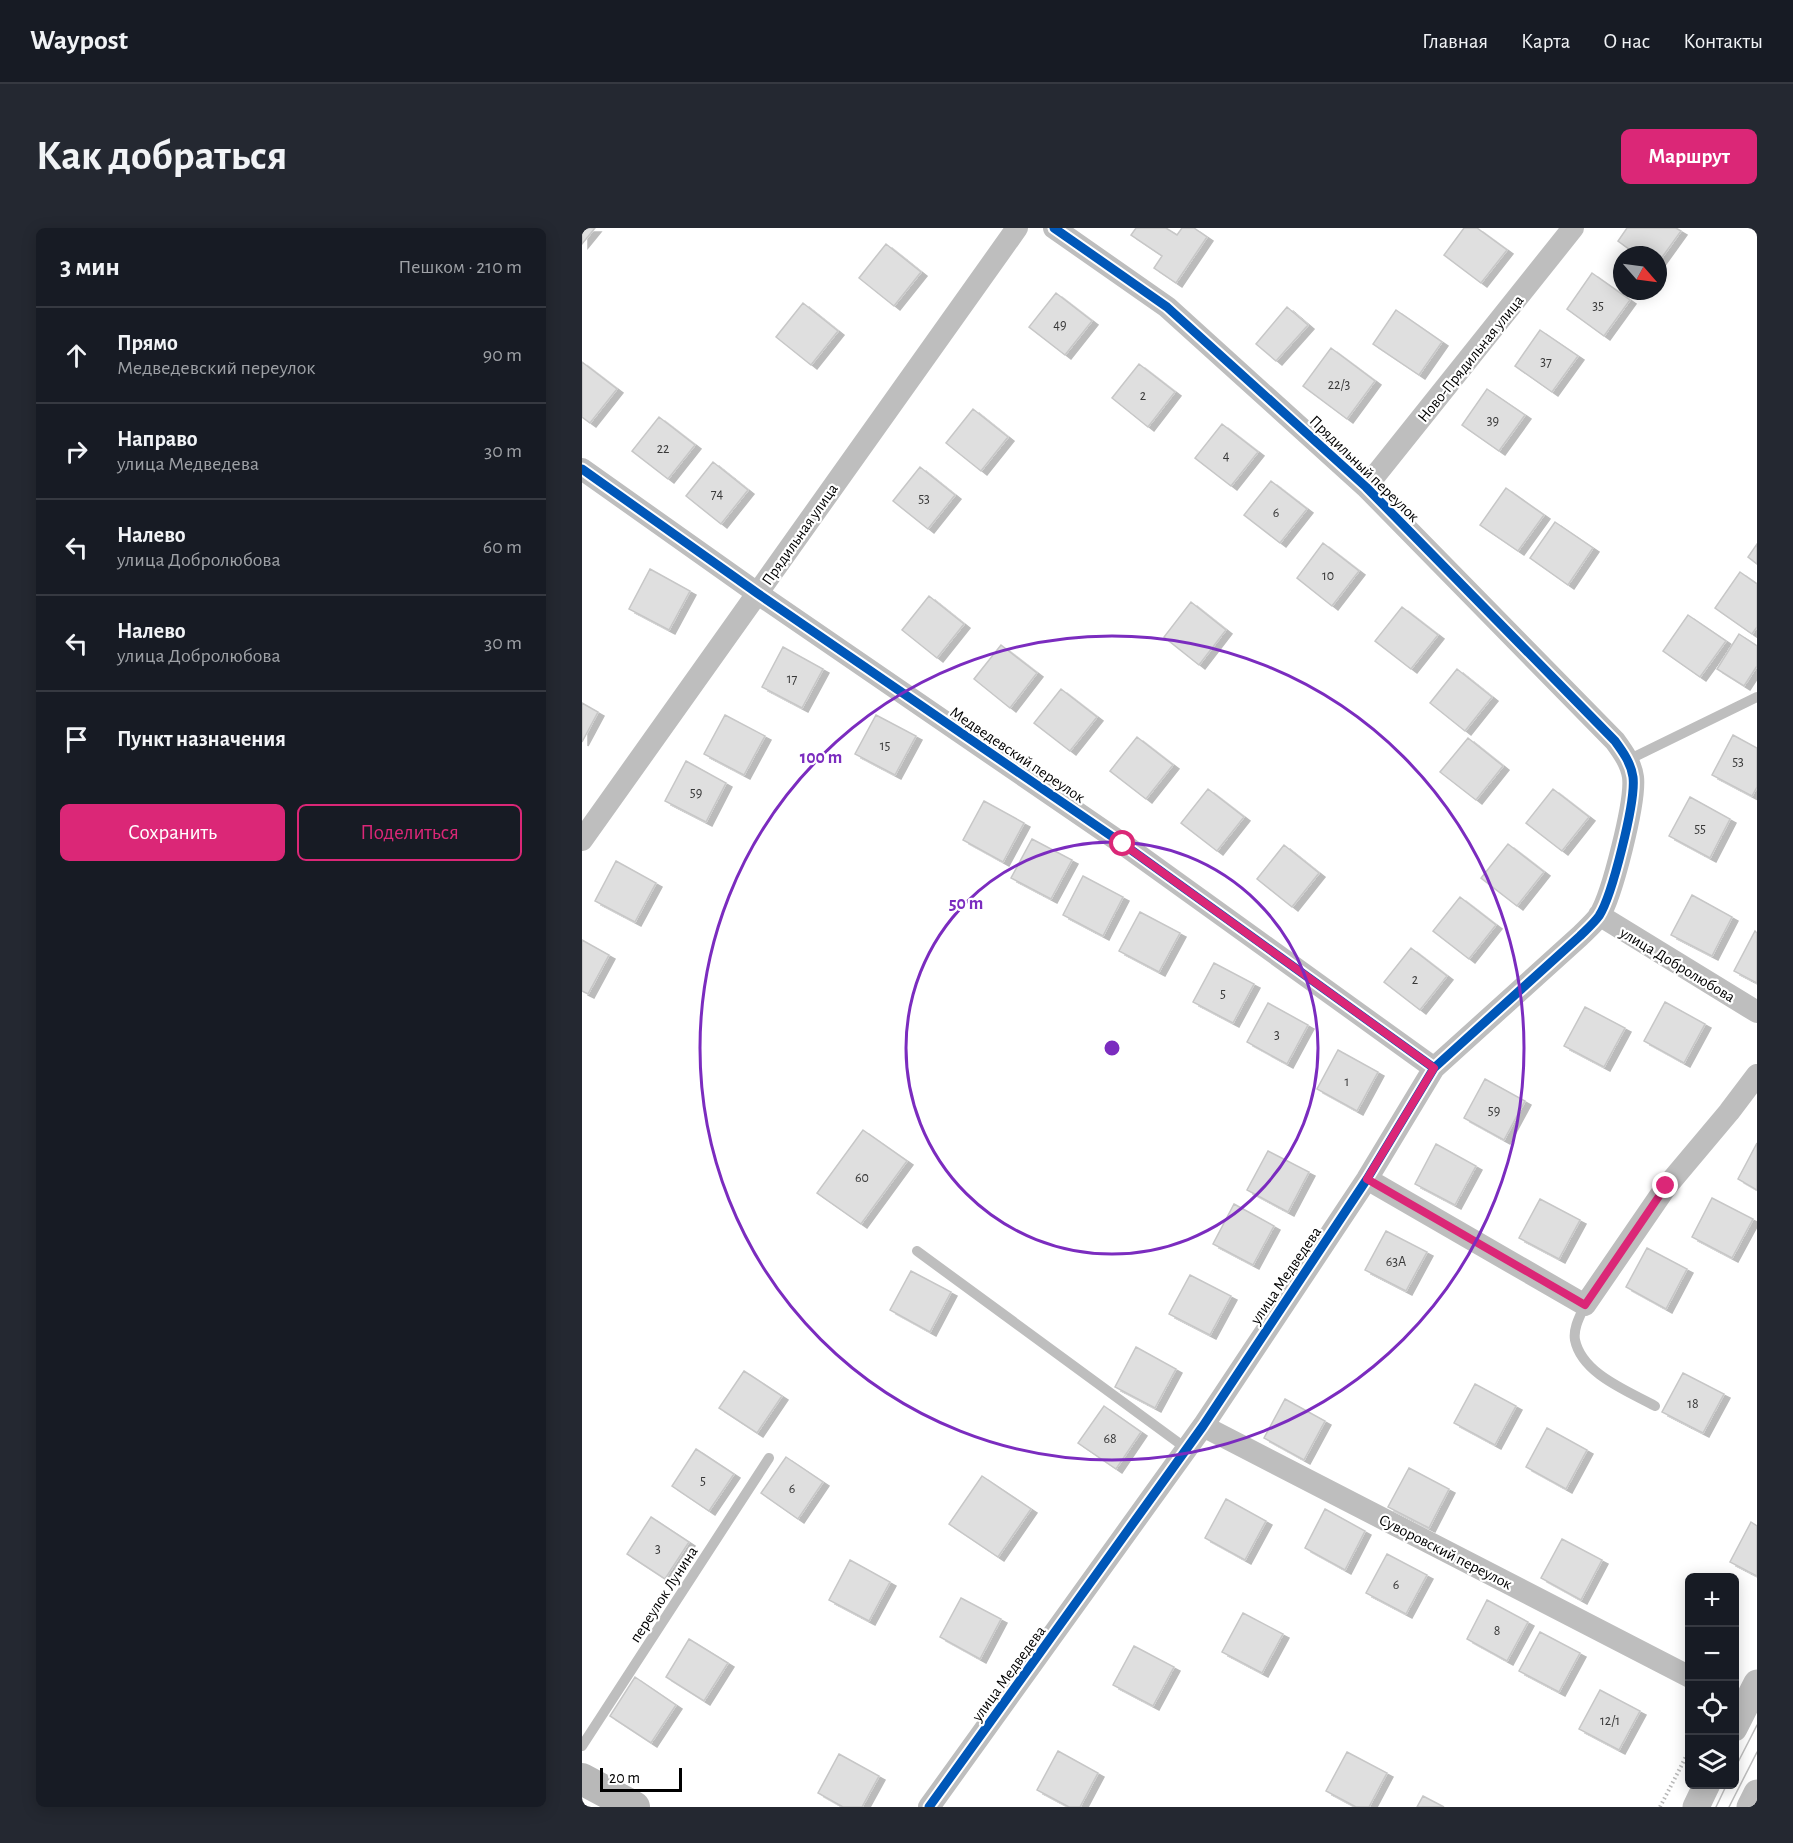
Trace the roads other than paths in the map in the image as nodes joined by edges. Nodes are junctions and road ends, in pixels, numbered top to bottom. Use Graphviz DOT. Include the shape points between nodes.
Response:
graph roads {
  1 [pos="1017,228"];
  2 [pos="1054,228"];
  3 [pos="1573,228"];
  4 [pos="582,469"];
  5 [pos="1366,487"];
  6 [pos="757,593"];
  7 [pos="1757,697"];
  8 [pos="1628,760"];
  9 [pos="582,840"];
  10 [pos="1599,915"];
  11 [pos="1757,1012"];
  12 [pos="1434,1068"];
  13 [pos="1757,1075"];
  14 [pos="1367,1179"];
  15 [pos="917,1251"];
  16 [pos="1585,1305"];
  17 [pos="1654,1406"];
  18 [pos="1203,1426"];
  19 [pos="1186,1449"];
  20 [pos="769,1458"];
  21 [pos="1685,1675"];
  22 [pos="582,1746"];
  23 [pos="582,1779"];
  24 [pos="1705,1789"];
  25 [pos="1757,1793"];
  26 [pos="634,1807"];
  27 [pos="929,1807"];
  28 [pos="1696,1807"];
  29 [pos="1750,1807"];
  1 -- 6 [label="street, Прядильная улица"];
  2 -- 5 [label="street, Прядильный переулок" via="1167,307"];
  3 -- 5 [label="street, Ново-Прядильная улица"];
  4 -- 6 [label="street, Медведевский переулок"];
  5 -- 8 [label="street, Прядильный переулок" via="1615,741"];
  6 -- 9 [label="street, Прядильная улица"];
  6 -- 12 [label="street, Медведевский переулок" via="1123,844"];
  7 -- 8 [label="lane"];
  8 -- 10 [label="street, улица Медведева" via="1633,799 1612,887"];
  10 -- 11 [label="street, улица Добролюбова"];
  10 -- 12 [label="street, улица Медведева"];
  12 -- 14 [label="street, улица Медведева"];
  13 -- 16 [label="street" via="1666,1186"];
  14 -- 16 [label="street"];
  14 -- 18 [label="street, улица Медведева"];
  15 -- 19 [label="lane"];
  16 -- 17 [label="lane" via="1576,1323 1575,1339 1581,1357 1596,1373"];
  18 -- 19 [label="street, улица Медведева"];
  18 -- 21 [label="street, Суворовский переулок"];
  19 -- 27 [label="street, улица Медведева"];
  20 -- 22 [label="lane, переулок Лунина"];
  23 -- 26 [label="main road"];
  24 -- 28 [label="street"];
  25 -- 29 [label="street"];
}
